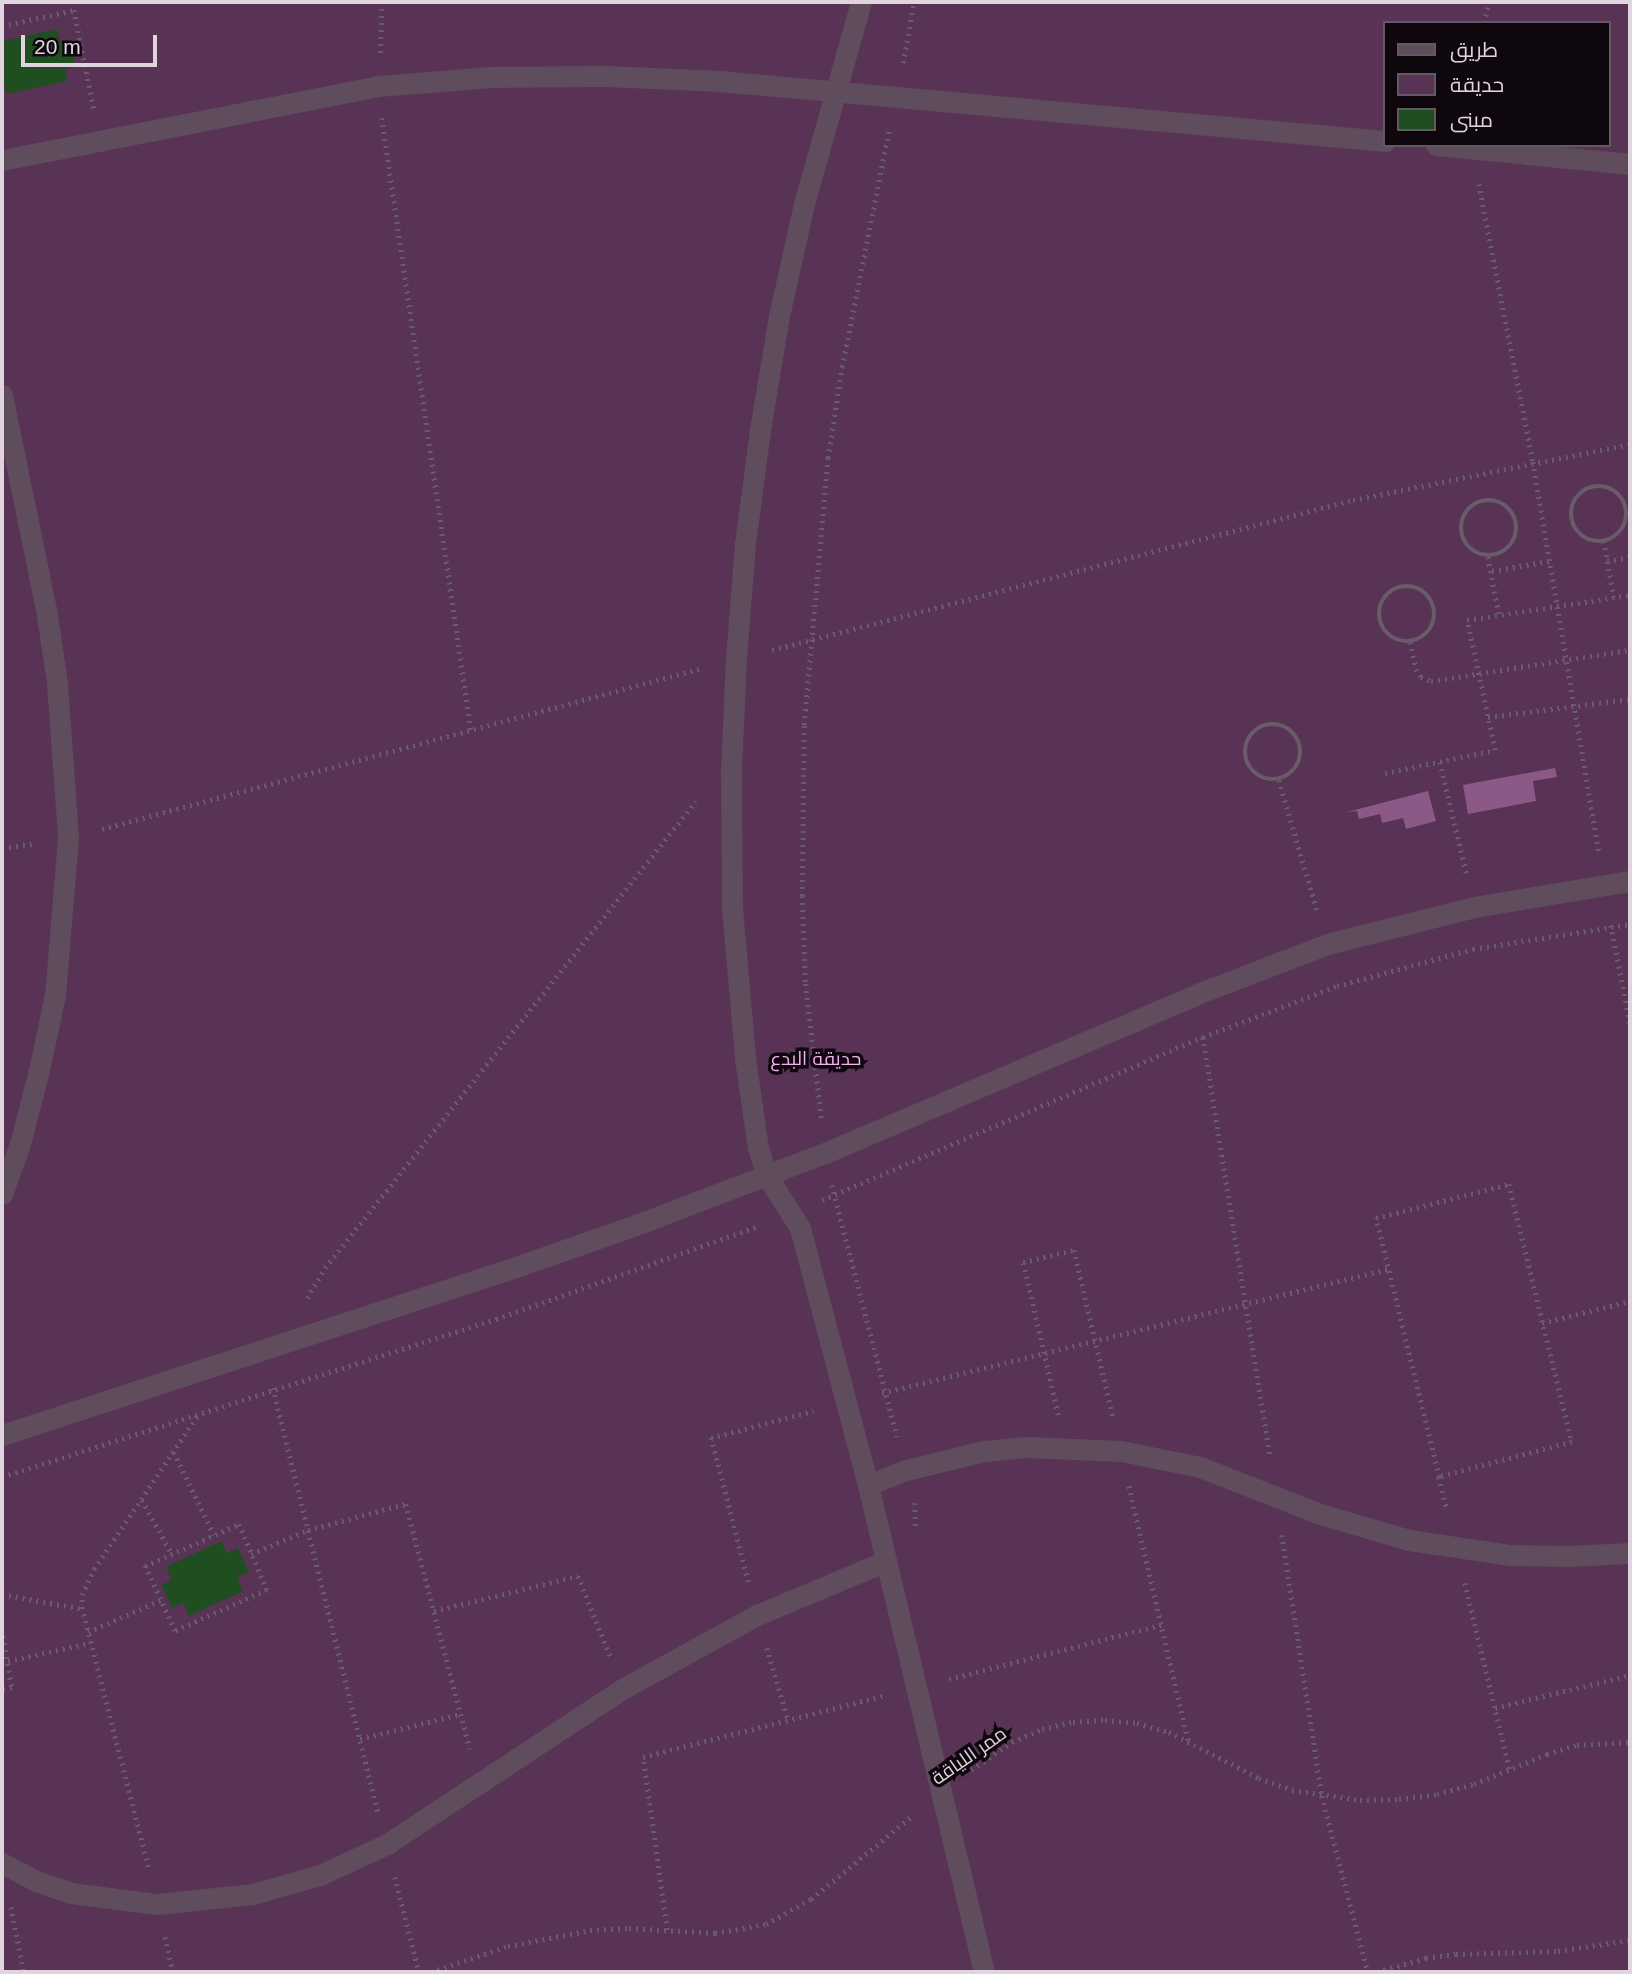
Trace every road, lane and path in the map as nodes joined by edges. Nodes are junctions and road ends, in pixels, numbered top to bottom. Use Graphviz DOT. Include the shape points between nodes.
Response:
graph roads {
  1 [pos="382,2"];
  2 [pos="861,2"];
  3 [pos="914,2"];
  4 [pos="1489,2"];
  5 [pos="1484,21"];
  6 [pos="2,26"];
  7 [pos="378,86"];
  8 [pos="834,92"];
  9 [pos="896,98"];
  10 [pos="101,141"];
  11 [pos="1384,141"];
  12 [pos="1460,147"];
  13 [pos="1472,148"];
  14 [pos="2,160"];
  15 [pos="1630,164"];
  16 [pos="2,395"];
  17 [pos="1630,444"];
  18 [pos="1533,462"];
  19 [pos="1604,541"];
  20 [pos="1488,557"];
  21 [pos="1630,557"];
  22 [pos="1549,561"];
  23 [pos="1607,561"];
  24 [pos="1492,571"];
  25 [pos="1630,595"];
  26 [pos="1614,597"];
  27 [pos="1556,605"];
  28 [pos="1499,614"];
  29 [pos="810,640"];
  30 [pos="1410,642"];
  31 [pos="1630,650"];
  32 [pos="1566,658"];
  33 [pos="736,659"];
  34 [pos="1479,672"];
  35 [pos="1630,699"];
  36 [pos="1573,706"];
  37 [pos="1488,717"];
  38 [pos="471,730"];
  39 [pos="1440,762"];
  40 [pos="731,771"];
  41 [pos="1385,774"];
  42 [pos="1279,780"];
  43 [pos="1590,802"];
  44 [pos="68,838"];
  45 [pos="2,849"];
  46 [pos="1630,881"];
  47 [pos="1474,906"];
  48 [pos="1327,944"];
  49 [pos="825,1153"];
  50 [pos="767,1176"];
  51 [pos="2,1194"];
  52 [pos="1388,1269"];
  53 [pos="1630,1301"];
  54 [pos="1247,1304"];
  55 [pos="1542,1323"];
  56 [pos="292,1340"];
  57 [pos="263,1350"];
  58 [pos="188,1375"];
  59 [pos="2,1436"];
  60 [pos="174,1452"];
  61 [pos="906,1470"];
  62 [pos="1439,1478"];
  63 [pos="868,1485"];
  64 [pos="141,1499"];
  65 [pos="308,1530"];
  66 [pos="215,1535"];
  67 [pos="1456,1548"];
  68 [pos="1630,1553"];
  69 [pos="172,1554"];
  70 [pos="251,1554"];
  71 [pos="886,1561"];
  72 [pos="2,1594"];
  73 [pos="161,1600"];
  74 [pos="82,1609"];
  75 [pos="434,1611"];
  76 [pos="1161,1625"];
  77 [pos="2,1629"];
  78 [pos="88,1632"];
  79 [pos="90,1643"];
  80 [pos="8,1661"];
  81 [pos="1630,1675"];
  82 [pos="624,1688"];
  83 [pos="916,1688"];
  84 [pos="2,1690"];
  85 [pos="1495,1708"];
  86 [pos="460,1714"];
  87 [pos="360,1740"];
  88 [pos="1630,1742"];
  89 [pos="1510,1770"];
  90 [pos="479,1783"];
  91 [pos="941,1792"];
  92 [pos="387,1844"];
  93 [pos="2,1863"];
  94 [pos="157,1904"];
  95 [pos="667,1930"];
  96 [pos="1630,1940"];
  97 [pos="24,1972"];
  98 [pos="173,1972"];
  99 [pos="419,1972"];
  100 [pos="431,1972"];
  101 [pos="984,1972"];
  102 [pos="1377,1972"];
  1 -- 7 [label="path"];
  2 -- 8 [label="street"];
  3 -- 9 [label="path"];
  4 -- 5 [label="path"];
  6 -- 10 [label="path" via="74,10"];
  7 -- 8 [label="street" via="492,77 606,76"];
  7 -- 10 [label="street"];
  7 -- 38 [label="path"];
  8 -- 9 [label="street"];
  8 -- 33 [label="street" via="777,328 745,544"];
  9 -- 11 [label="street"];
  9 -- 29 [label="path" via="842,367"];
  10 -- 14 [label="street"];
  12 -- 13 [label="street"];
  13 -- 15 [label="street"];
  13 -- 18 [label="path"];
  16 -- 44 [label="street" via="46,609 58,696"];
  17 -- 18 [label="path"];
  18 -- 22 [label="path"];
  18 -- 29 [label="path" via="1353,500"];
  19 -- 19 [label="path" via="1621,531 1628,512 1625,502 1610,488 1590,487 1575,500 1572,520 1584,537"];
  19 -- 23 [label="path"];
  20 -- 20 [label="path" via="1509,548 1518,529 1510,509 1490,500 1470,508 1462,527 1469,548"];
  20 -- 24 [label="path"];
  21 -- 23 [label="path"];
  22 -- 24 [label="path"];
  22 -- 27 [label="path"];
  23 -- 26 [label="path"];
  24 -- 28 [label="path"];
  25 -- 26 [label="path"];
  26 -- 27 [label="path"];
  27 -- 28 [label="path"];
  27 -- 32 [label="path"];
  28 -- 34 [label="path" via="1467,620"];
  29 -- 33 [label="path"];
  29 -- 49 [label="path" via="801,810 802,896 805,982"];
  30 -- 30 [label="path" via="1429,631 1435,611 1425,592 1404,586 1385,596 1380,617 1389,636"];
  30 -- 34 [label="path" via="1416,669 1425,680"];
  31 -- 32 [label="path"];
  32 -- 34 [label="path"];
  32 -- 36 [label="path"];
  33 -- 38 [label="path"];
  33 -- 40 [label="street"];
  34 -- 37 [label="path"];
  35 -- 36 [label="path"];
  36 -- 37 [label="path"];
  36 -- 43 [label="path"];
  37 -- 39 [label="path" via="1495,750"];
  38 -- 44 [label="path"];
  39 -- 41 [label="path"];
  39 -- 47 [label="path"];
  40 -- 50 [label="street" via="737,983 755,1132"];
  40 -- 56 [label="path" via="692,805 325,1268 305,1303"];
  42 -- 42 [label="path" via="1296,768 1301,749 1291,731 1272,724 1253,732 1247,741 1246,761 1259,777"];
  42 -- 48 [label="path"];
  44 -- 45 [label="path"];
  44 -- 51 [label="street" via="55,995 38,1074"];
  46 -- 47 [label="street"];
  47 -- 48 [label="street"];
  48 -- 49 [label="street" via="1196,994"];
  49 -- 50 [label="street"];
  49 -- 61 [label="path"];
  50 -- 56 [label="street" via="516,1268"];
  50 -- 63 [label="street" via="800,1228"];
  52 -- 54 [label="path"];
  52 -- 55 [label="path" via="1376,1217 1509,1184"];
  52 -- 62 [label="path"];
  53 -- 55 [label="path"];
  55 -- 62 [label="path" via="1572,1442"];
  56 -- 57 [label="street"];
  57 -- 58 [label="street"];
  57 -- 65 [label="path"];
  58 -- 59 [label="street"];
  58 -- 60 [label="path" via="200,1413"];
  60 -- 64 [label="path"];
  60 -- 66 [label="path"];
  61 -- 63 [label="street"];
  61 -- 67 [label="street" via="1026,1447 1121,1451 1200,1467 1364,1528"];
  61 -- 71 [label="path" via="915,1500 916,1530 899,1554"];
  62 -- 67 [label="path"];
  63 -- 71 [label="street"];
  64 -- 69 [label="path"];
  64 -- 74 [label="path" via="86,1581"];
  65 -- 70 [label="path"];
  65 -- 75 [label="path" via="406,1504"];
  65 -- 87 [label="path"];
  66 -- 69 [label="path"];
  66 -- 70 [label="path" via="239,1524"];
  67 -- 68 [label="street" via="1511,1555"];
  67 -- 85 [label="path"];
  69 -- 73 [label="path" via="145,1566"];
  70 -- 73 [label="path" via="267,1590 175,1631"];
  71 -- 82 [label="street" via="757,1615"];
  71 -- 83 [label="street"];
  72 -- 74 [label="path"];
  73 -- 78 [label="path"];
  74 -- 78 [label="path"];
  75 -- 82 [label="path" via="578,1576"];
  75 -- 86 [label="path"];
  76 -- 83 [label="path"];
  77 -- 80 [label="path"];
  78 -- 79 [label="path"];
  79 -- 80 [label="path"];
  79 -- 94 [label="path"];
  80 -- 84 [label="path" via="12,1688"];
  81 -- 85 [label="path"];
  82 -- 90 [label="street"];
  83 -- 91 [label="street"];
  83 -- 95 [label="path" via="643,1757"];
  85 -- 89 [label="path"];
  86 -- 87 [label="path"];
  86 -- 90 [label="path"];
  87 -- 92 [label="path"];
  88 -- 89 [label="path, ممر اللياقة" via="1577,1745"];
  89 -- 91 [label="path, ممر اللياقة" via="1437,1794 1360,1800 1322,1796 1259,1778 1169,1732 1105,1720 1042,1729 1012,1742"];
  90 -- 92 [label="street"];
  91 -- 95 [label="path, ممر اللياقة" via="789,1913 740,1931"];
  91 -- 101 [label="street"];
  92 -- 94 [label="street" via="330,1871 286,1885 219,1900"];
  92 -- 99 [label="path"];
  93 -- 94 [label="street" via="71,1893"];
  93 -- 97 [label="path"];
  94 -- 98 [label="path"];
  95 -- 100 [label="path, ممر اللياقة" via="603,1929 549,1936"];
  96 -- 102 [label="path" via="1558,1951 1456,1954"];
}
